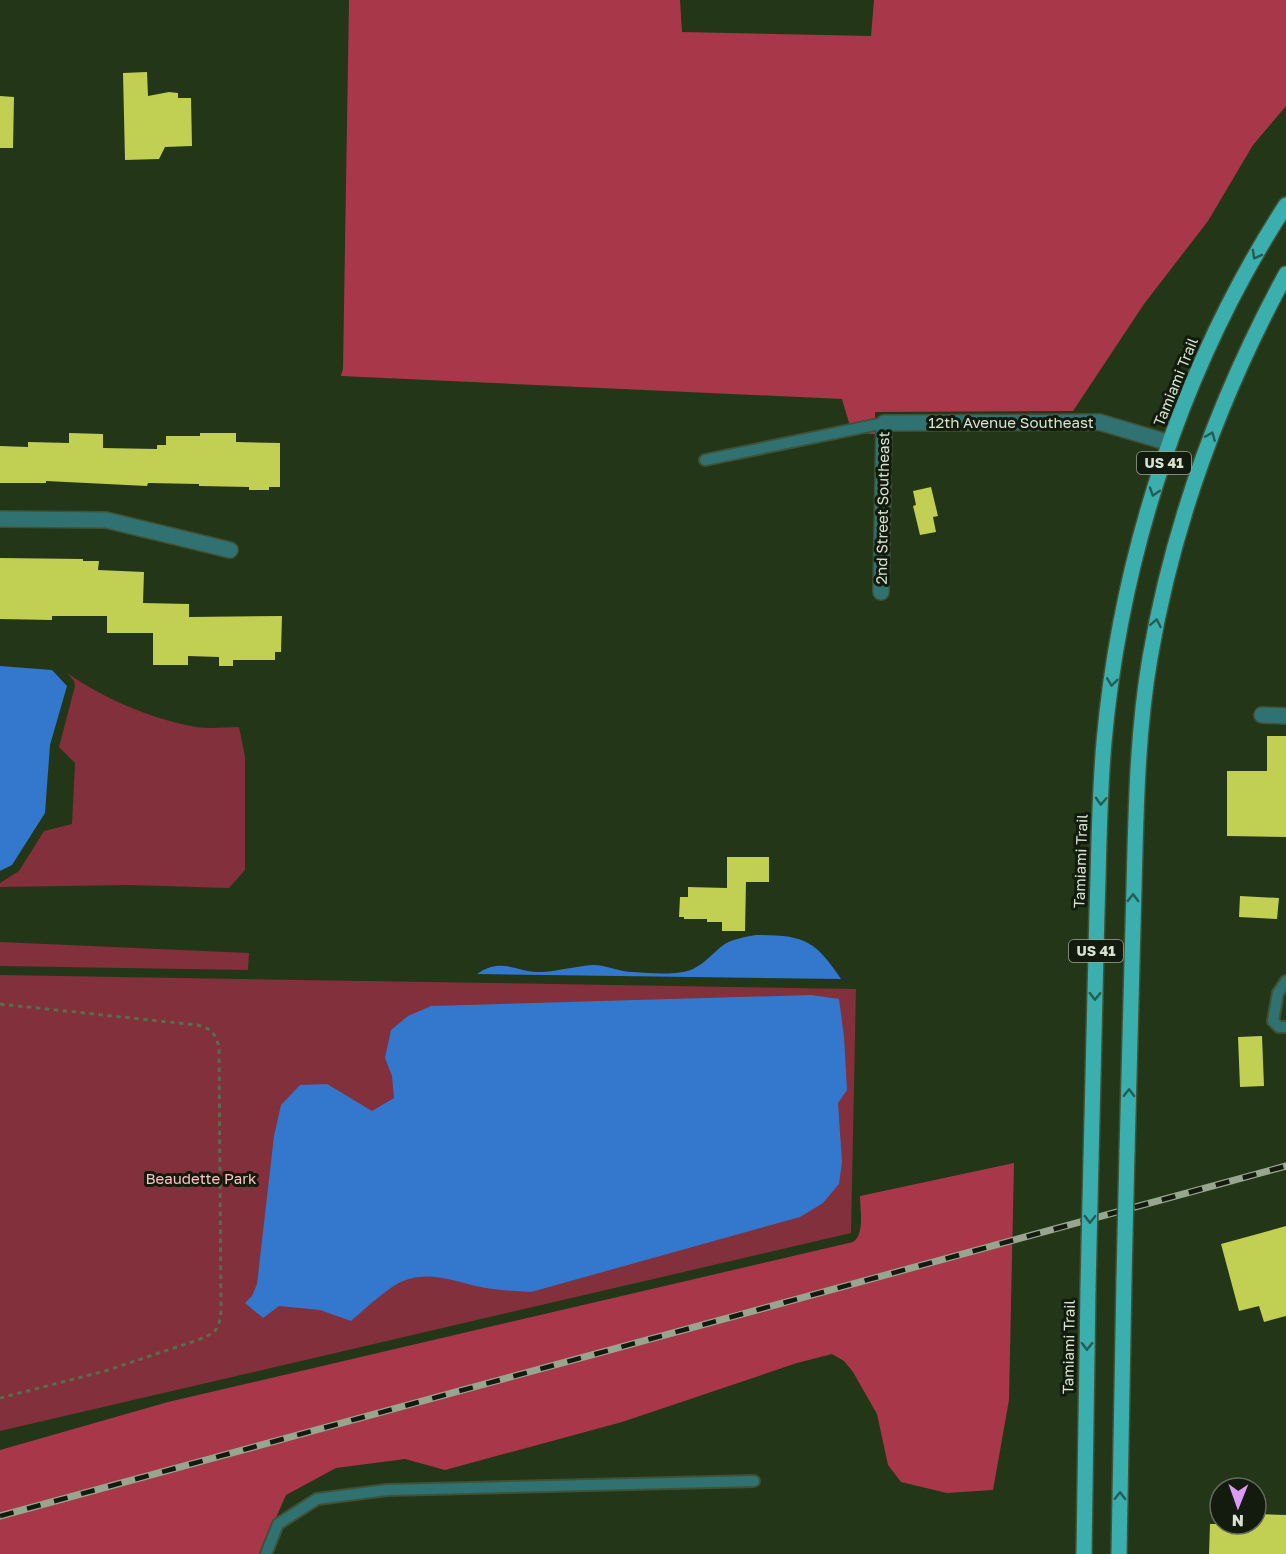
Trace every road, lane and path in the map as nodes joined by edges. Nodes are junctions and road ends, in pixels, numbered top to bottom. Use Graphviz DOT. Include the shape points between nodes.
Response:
graph roads {
  1 [pos="1286,205"];
  2 [pos="1286,274"];
  3 [pos="884,423"];
  4 [pos="1170,443"];
  5 [pos="705,460"];
  6 [pos="0,519"];
  7 [pos="230,550"];
  8 [pos="881,592"];
  9 [pos="1262,715"];
  10 [pos="1286,716"];
  11 [pos="1286,981"];
  12 [pos="0,1004"];
  13 [pos="1286,1027"];
  14 [pos="0,1398"];
  15 [pos="753,1481"];
  16 [pos="266,1554"];
  17 [pos="1084,1554"];
  18 [pos="1119,1554"];
  1 -- 4 [label="main road, Tamiami Trail / US 41, one-way" via="1232,298 1197,372"];
  18 -- 2 [label="main road, US 41, one-way, bridge" via="1136,818 1149,659 1162,596 1204,453 1245,355"];
  3 -- 4 [label="street, 12th Avenue Southeast" via="1099,422"];
  3 -- 5 [label="lane"];
  3 -- 8 [label="street, 2nd Street Southeast"];
  4 -- 17 [label="main road, Tamiami Trail / US 41, one-way, bridge" via="1128,588 1104,742"];
  6 -- 7 [label="street" via="106,520"];
  9 -- 10 [label="street"];
  11 -- 13 [label="lane" via="1278,993 1274,1022 1279,1028"];
  12 -- 14 [label="path" via="197,1025 215,1034 219,1047 221,1311 220,1326 198,1340 105,1371"];
  15 -- 16 [label="lane" via="387,1490 317,1499 278,1524"];
}
